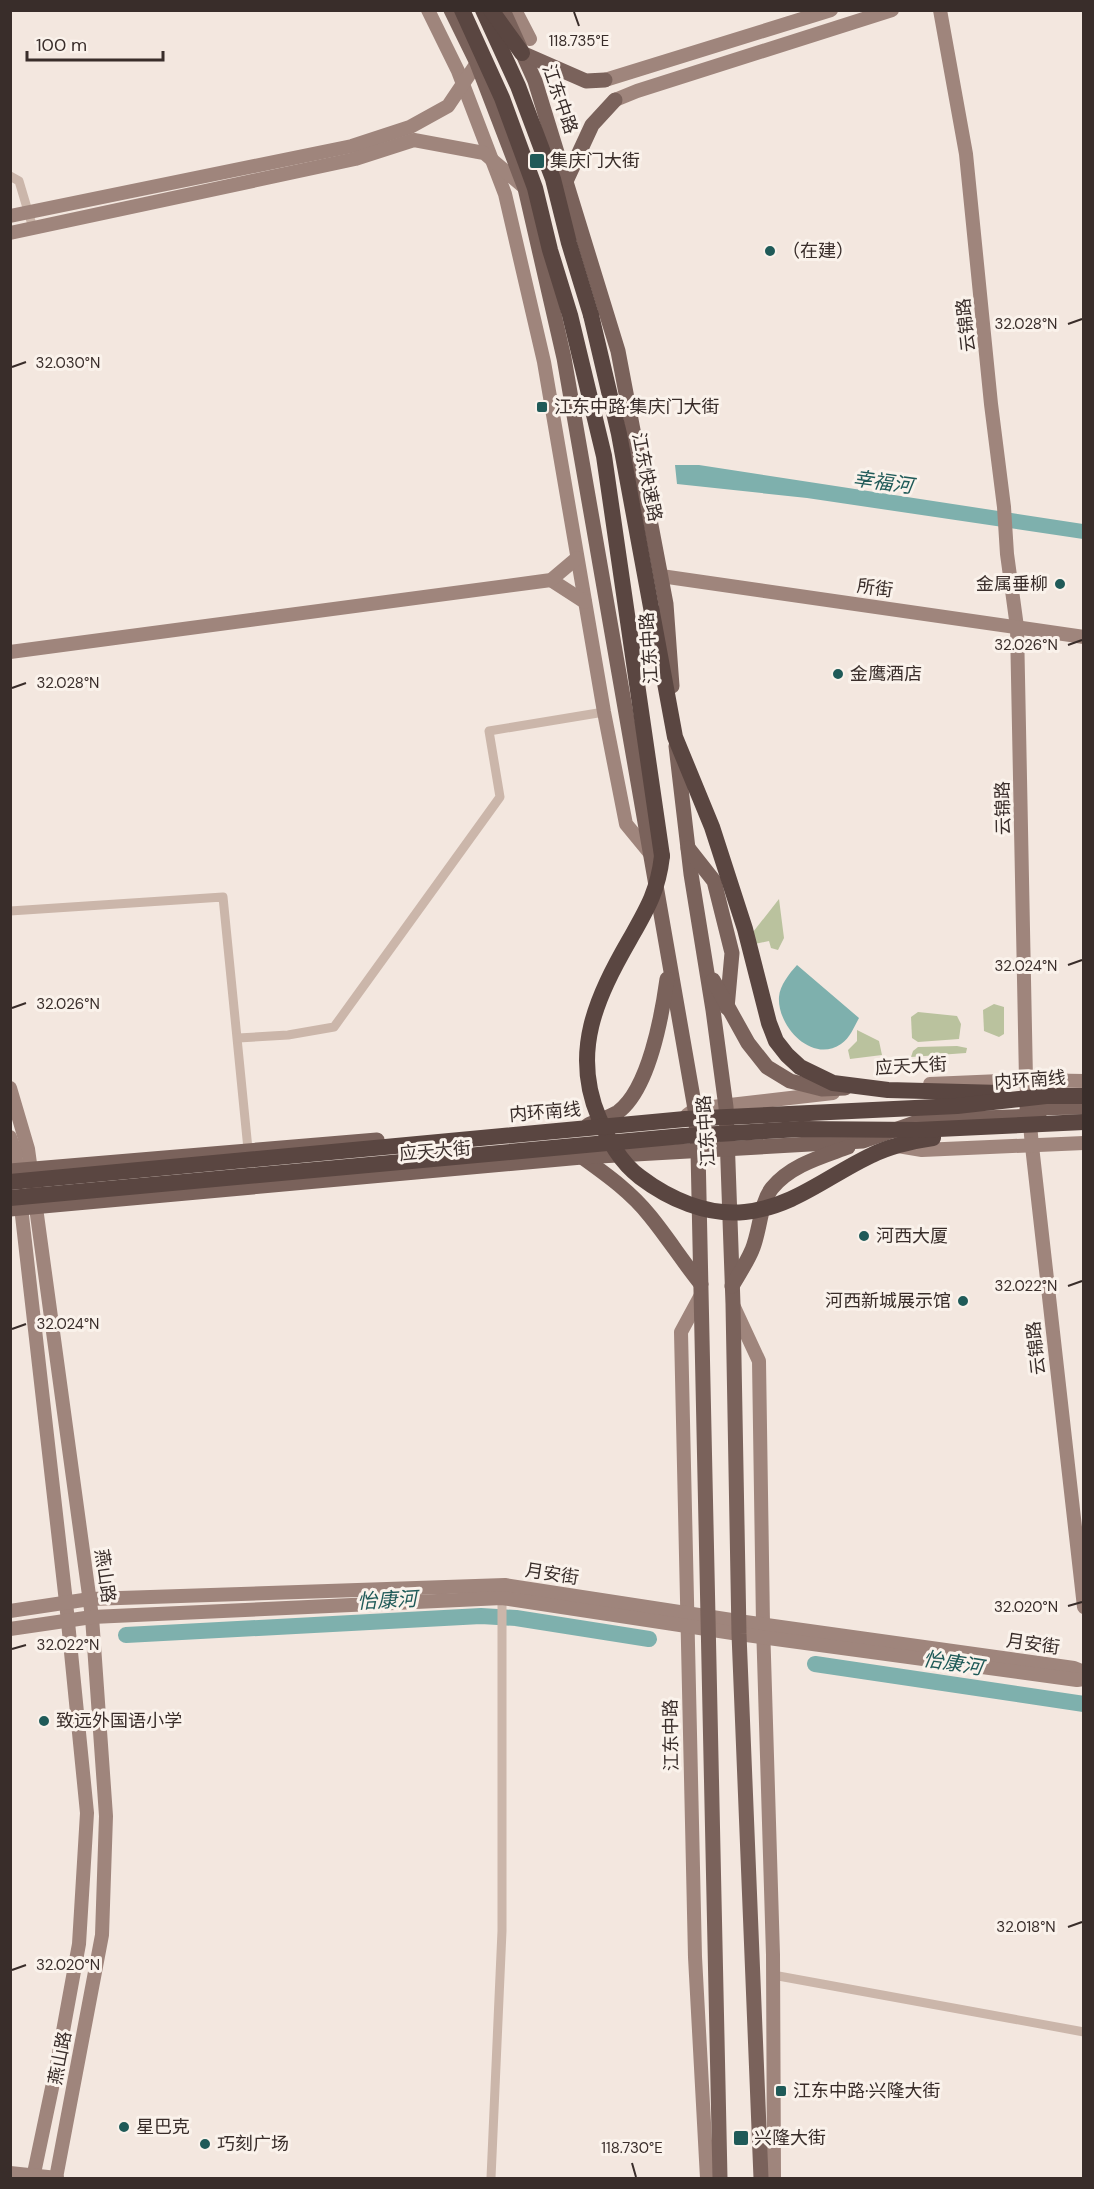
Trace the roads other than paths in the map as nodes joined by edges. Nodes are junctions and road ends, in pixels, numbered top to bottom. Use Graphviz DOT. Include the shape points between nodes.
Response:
graph roads {
  1 [pos="428,10"];
  2 [pos="451,10"];
  3 [pos="460,10"];
  4 [pos="483,10"];
  5 [pos="491,10"];
  6 [pos="503,10"];
  7 [pos="515,10"];
  8 [pos="831,10"];
  9 [pos="892,10"];
  10 [pos="940,10"];
  11 [pos="526,46"];
  12 [pos="477,63"];
  13 [pos="605,80"];
  14 [pos="463,83"];
  15 [pos="615,100"];
  16 [pos="412,133"];
  17 [pos="493,161"];
  18 [pos="10,176"];
  19 [pos="567,179"];
  20 [pos="525,188"];
  21 [pos="28,212"];
  22 [pos="10,216"];
  23 [pos="33,228"];
  24 [pos="10,232"];
  25 [pos="577,558"];
  26 [pos="661,576"];
  27 [pos="551,580"];
  28 [pos="585,602"];
  29 [pos="1017,627"];
  30 [pos="1083,637"];
  31 [pos="10,652"];
  32 [pos="604,712"];
  33 [pos="688,847"];
  34 [pos="656,854"];
  35 [pos="10,911"];
  36 [pos="669,964"];
  37 [pos="706,968"];
  38 [pos="727,1008"];
  39 [pos="238,1038"];
  40 [pos="1026,1080"];
  41 [pos="1083,1081"];
  42 [pos="884,1086"];
  43 [pos="10,1088"];
  44 [pos="1046,1096"];
  45 [pos="1083,1096"];
  46 [pos="1083,1105"];
  47 [pos="726,1107"];
  48 [pos="694,1109"];
  49 [pos="1083,1114"];
  50 [pos="1024,1116"];
  51 [pos="1083,1122"];
  52 [pos="675,1123"];
  53 [pos="727,1124"];
  54 [pos="586,1125"];
  55 [pos="696,1126"];
  56 [pos="10,1137"];
  57 [pos="863,1141"];
  58 [pos="1083,1143"];
  59 [pos="1032,1146"];
  60 [pos="728,1148"];
  61 [pos="248,1149"];
  62 [pos="698,1150"];
  63 [pos="582,1157"];
  64 [pos="17,1173"];
  65 [pos="19,1205"];
  66 [pos="732,1286"];
  67 [pos="701,1290"];
  68 [pos="733,1304"];
  69 [pos="502,1598"];
  70 [pos="90,1599"];
  71 [pos="66,1602"];
  72 [pos="1083,1607"];
  73 [pos="10,1611"];
  74 [pos="92,1617"];
  75 [pos="68,1619"];
  76 [pos="688,1619"];
  77 [pos="709,1622"];
  78 [pos="738,1628"];
  79 [pos="10,1629"];
  80 [pos="763,1631"];
  81 [pos="1083,1672"];
  82 [pos="1083,1679"];
  83 [pos="773,1975"];
  84 [pos="1083,2032"];
  85 [pos="10,2173"];
  86 [pos="34,2177"];
  87 [pos="57,2178"];
  88 [pos="491,2178"];
  89 [pos="707,2178"];
  90 [pos="720,2178"];
  91 [pos="761,2178"];
  92 [pos="774,2178"];
  1 -- 14 [label="street"];
  2 -- 12 [label="main road, 江东中路"];
  3 -- 12 [label="highway"];
  3 -- 34 [label="highway" via="502,98 535,188 604,456"];
  4 -- 44 [label="highway, 江东快速路, bridge" via="518,86 553,179 619,434 675,737 712,827 776,1041 800,1067 833,1083 888,1090"];
  5 -- 11 [label="highway"];
  6 -- 11 [label="main road, 江东中路"];
  7 -- 11 [label="street, 江东中路"];
  8 -- 13 [label="street"];
  9 -- 15 [label="street"];
  10 -- 29 [label="street, 云锦路" via="966,154"];
  11 -- 13 [label="main road" via="586,81"];
  11 -- 19 [label="main road, 江东中路"];
  12 -- 14 [label="street"];
  12 -- 20 [label="main road, 江东中路"];
  14 -- 16 [label="street" via="448,106"];
  14 -- 17 [label="street"];
  15 -- 19 [label="main road" via="592,125"];
  16 -- 17 [label="street" via="484,153"];
  16 -- 21 [label="street"];
  16 -- 23 [label="street" via="355,159"];
  17 -- 20 [label="street"];
  17 -- 25 [label="street" via="505,194 544,362"];
  18 -- 21 [label="street" via="19,181"];
  19 -- 26 [label="main road, 江东中路" via="618,351"];
  20 -- 34 [label="main road, 江东中路" via="564,358"];
  21 -- 22 [label="street"];
  21 -- 23 [label="street"];
  23 -- 24 [label="street"];
  25 -- 27 [label="street"];
  25 -- 28 [label="street"];
  26 -- 29 [label="street, 所街"];
  26 -- 33 [label="main road, 江东中路"];
  27 -- 28 [label="street"];
  27 -- 31 [label="street"];
  28 -- 32 [label="street"];
  29 -- 30 [label="street, 所街"];
  29 -- 40 [label="street, 云锦路"];
  32 -- 34 [label="street" via="626,824"];
  32 -- 39 [label="street" via="489,730 500,797 334,1028"];
  33 -- 37 [label="main road, 江东中路"];
  33 -- 38 [label="main road" via="714,881 727,932 732,953"];
  34 -- 36 [label="main road, 江东中路"];
  34 -- 50 [label="highway, bridge" via="660,878 597,1007 587,1039 586,1058 591,1099 615,1152 633,1172 659,1191 710,1210 743,1212 772,1207 798,1197 873,1154 915,1140"];
  35 -- 39 [label="street" via="224,897"];
  36 -- 48 [label="main road, 江东中路"];
  36 -- 54 [label="main road" via="663,1007 647,1068 618,1111"];
  37 -- 38 [label="main road"];
  37 -- 47 [label="main road, 江东中路"];
  38 -- 42 [label="main road" via="767,1067 790,1081 822,1089"];
  39 -- 61 [label="street"];
  40 -- 41 [label="street, 应天大街"];
  40 -- 42 [label="street, 应天大街"];
  40 -- 50 [label="street, 云锦路"];
  42 -- 47 [label="street, 应天大街"];
  43 -- 64 [label="street, 燕山路" via="28,1149"];
  44 -- 45 [label="highway, 内环南线, bridge"];
  44 -- 64 [label="highway, 内环南线, bridge" via="957,1106 674,1119"];
  46 -- 50 [label="main road, 应天大街"];
  47 -- 48 [label="street, 应天大街"];
  47 -- 53 [label="main road, 江东中路"];
  48 -- 52 [label="street"];
  48 -- 55 [label="main road, 江东中路"];
  49 -- 50 [label="main road, 应天大街"];
  50 -- 51 [label="highway, 内环南线, bridge"];
  50 -- 53 [label="main road, 应天大街"];
  50 -- 57 [label="main road, 应天大街" via="923,1120"];
  50 -- 59 [label="street, 云锦路"];
  50 -- 65 [label="highway, 内环南线, bridge" via="916,1130 682,1136"];
  52 -- 54 [label="main road, 应天大街"];
  52 -- 55 [label="main road, 应天大街"];
  53 -- 55 [label="main road, 应天大街"];
  53 -- 60 [label="main road, 江东中路"];
  54 -- 61 [label="main road, 应天大街"];
  55 -- 62 [label="main road, 江东中路"];
  56 -- 64 [label="street, 燕山路"];
  57 -- 59 [label="street, 应天大街" via="922,1150"];
  57 -- 60 [label="main road, 应天大街"];
  57 -- 66 [label="main road" via="813,1159 771,1189 753,1249"];
  58 -- 59 [label="street, 应天大街"];
  59 -- 72 [label="street, 云锦路"];
  60 -- 62 [label="main road, 应天大街"];
  60 -- 66 [label="main road, 江东中路"];
  61 -- 64 [label="main road, 应天大街"];
  62 -- 63 [label="main road, 应天大街"];
  62 -- 67 [label="main road, 江东中路"];
  63 -- 65 [label="main road, 应天大街"];
  63 -- 67 [label="main road" via="612,1178 650,1215"];
  64 -- 65 [label="street, 燕山路"];
  65 -- 70 [label="street, 燕山路"];
  65 -- 71 [label="street, 燕山路"];
  66 -- 68 [label="main road, 江东中路"];
  67 -- 76 [label="street, 江东中路" via="681,1332"];
  67 -- 77 [label="main road, 江东中路"];
  68 -- 78 [label="main road, 江东中路"];
  68 -- 80 [label="street, 江东中路" via="759,1361"];
  69 -- 74 [label="street"];
  69 -- 76 [label="street"];
  69 -- 88 [label="street" via="502,1931"];
  70 -- 71 [label="street, 月安街"];
  70 -- 74 [label="street, 燕山路"];
  70 -- 76 [label="street, 月安街" via="505,1585"];
  71 -- 73 [label="street, 月安街"];
  71 -- 75 [label="street, 燕山路"];
  74 -- 75 [label="street"];
  74 -- 87 [label="street, 燕山路" via="106,1816 102,1935"];
  75 -- 79 [label="street"];
  75 -- 86 [label="street, 燕山路" via="87,1839 79,1944"];
  76 -- 77 [label="street, 月安街"];
  76 -- 89 [label="street, 江东中路" via="695,1957"];
  77 -- 78 [label="street, 月安街"];
  77 -- 90 [label="main road, 江东中路"];
  78 -- 80 [label="street, 月安街"];
  78 -- 91 [label="main road, 江东中路"];
  80 -- 81 [label="street, 月安街"];
  80 -- 82 [label="street"];
  80 -- 83 [label="street, 江东中路"];
  83 -- 84 [label="street"];
  83 -- 92 [label="street, 江东中路"];
  85 -- 86 [label="street"];
  86 -- 87 [label="street"];
}
